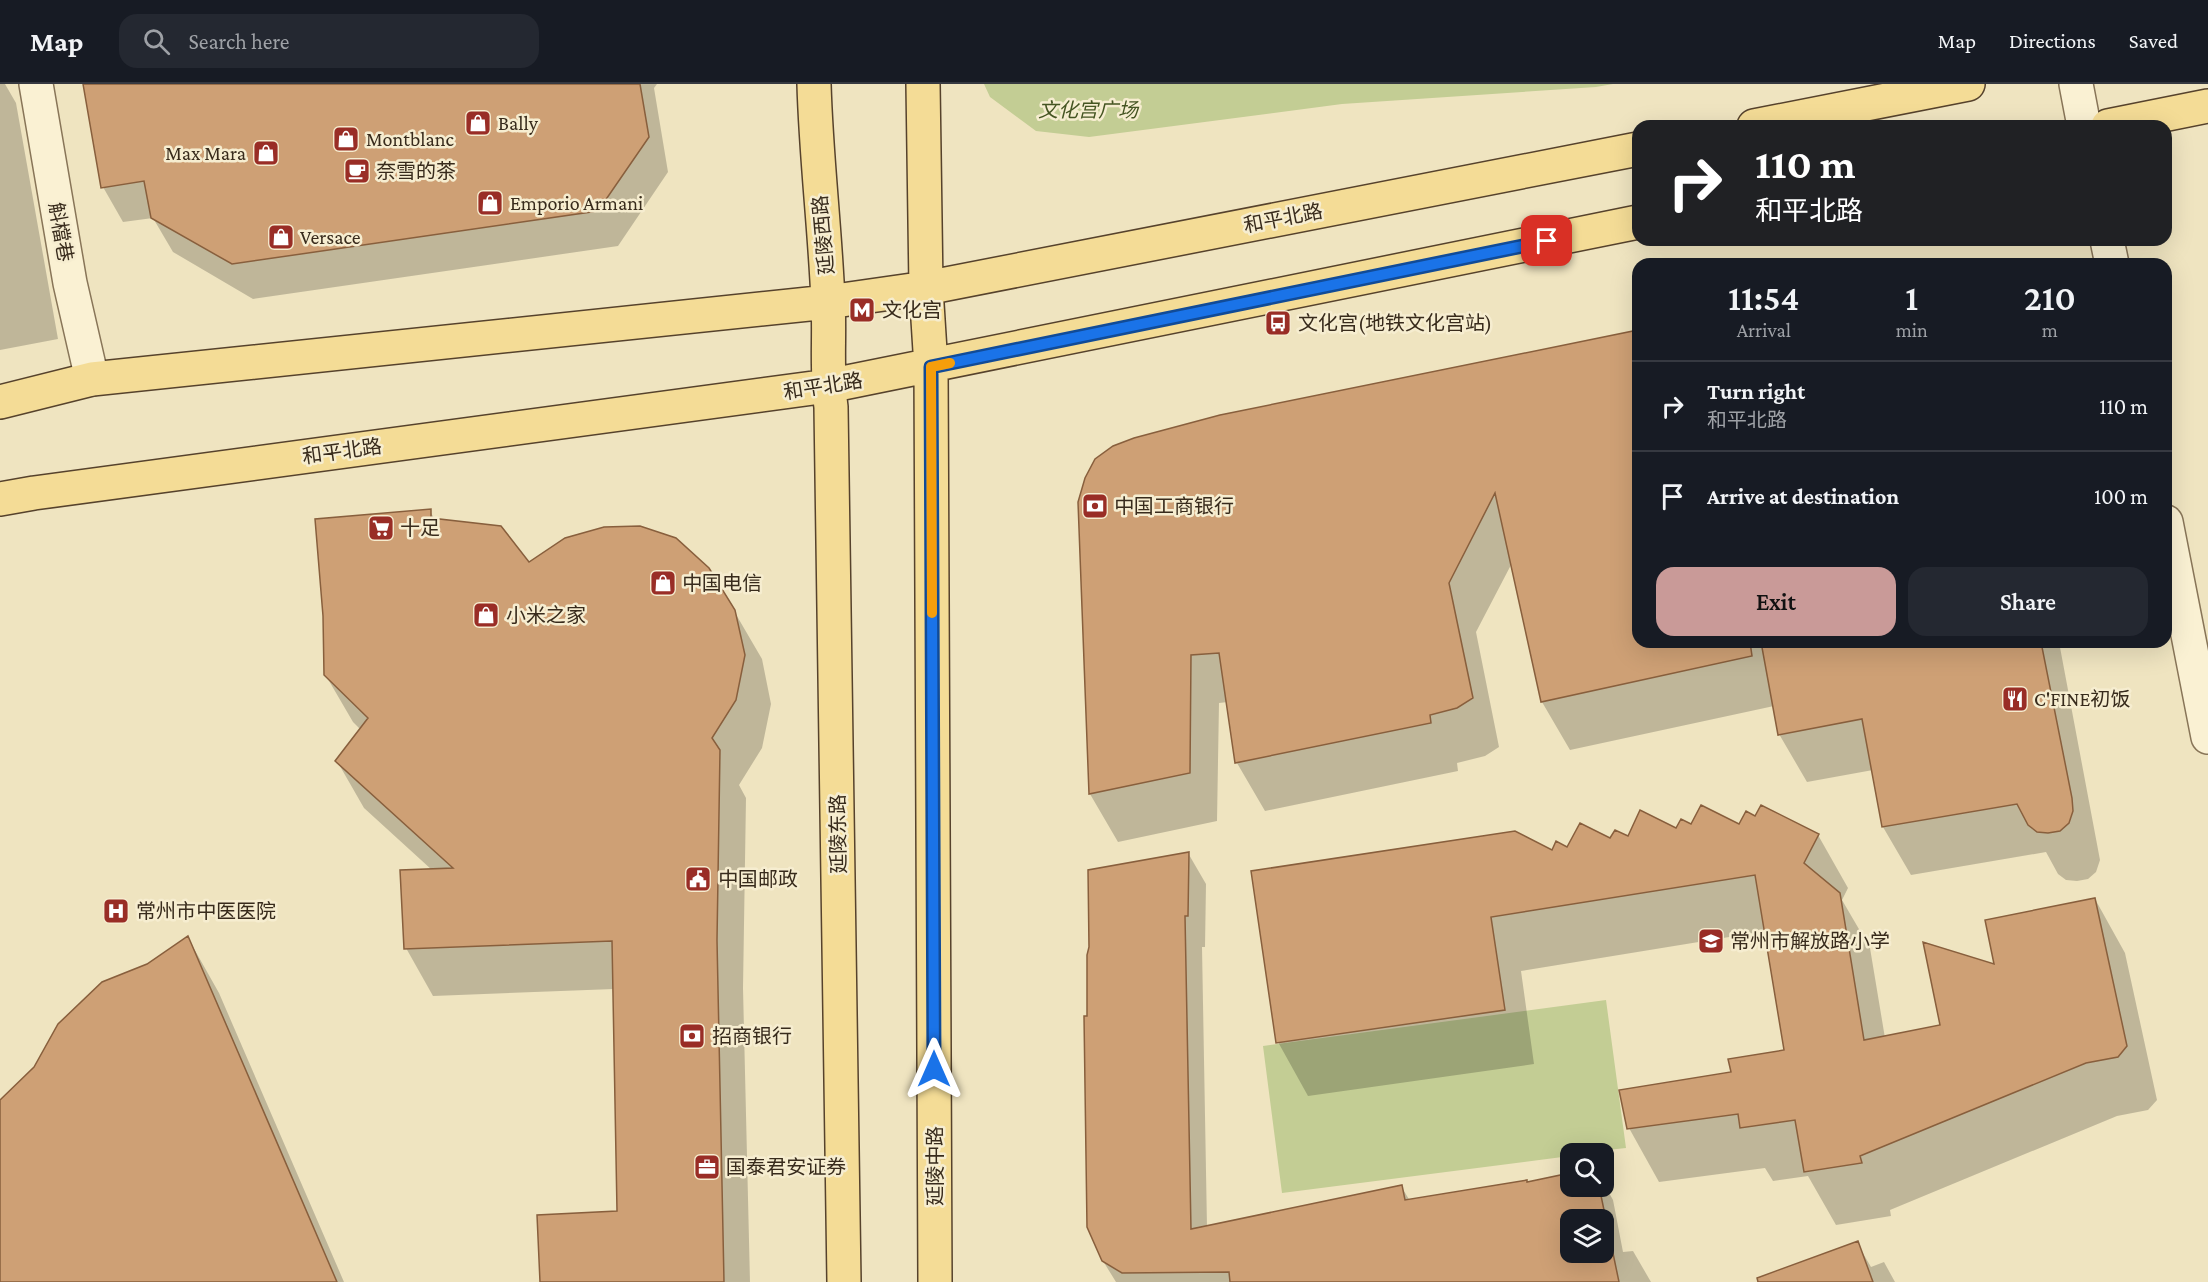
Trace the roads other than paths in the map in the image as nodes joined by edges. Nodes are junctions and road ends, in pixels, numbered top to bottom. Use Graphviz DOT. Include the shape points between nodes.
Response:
graph roads {
  1 [pos="36,84"];
  2 [pos="814,84"];
  3 [pos="923,84"];
  4 [pos="1968,84"];
  5 [pos="2076,84"];
  6 [pos="2208,106"];
  7 [pos="1785,120"];
  8 [pos="2083,120"];
  9 [pos="2138,120"];
  10 [pos="1632,150"];
  11 [pos="1632,223"];
  12 [pos="926,288"];
  13 [pos="828,302"];
  14 [pos="931,367"];
  15 [pos="92,380"];
  16 [pos="828,386"];
  17 [pos="0,402"];
  18 [pos="0,500"];
  19 [pos="2172,553"];
  20 [pos="2208,737"];
  21 [pos="844,1282"];
  22 [pos="935,1282"];
  1 -- 15 [label="street, 斛檔巷" via="70,283"];
  2 -- 13 [label="main road, 延陵西路"];
  3 -- 12 [label="main road"];
  4 -- 7 [label="main road"];
  5 -- 8 [label="street"];
  6 -- 9 [label="main road"];
  10 -- 12 [label="main road, 和平北路"];
  11 -- 14 [label="main road, 和平北路"];
  12 -- 13 [label="main road, 和平北路"];
  12 -- 14 [label="main road"];
  13 -- 15 [label="main road, 和平北路"];
  13 -- 16 [label="main road, 延陵西路"];
  14 -- 16 [label="main road, 和平北路"];
  14 -- 22 [label="main road, 延陵中路"];
  15 -- 17 [label="main road, 和平北路"];
  16 -- 18 [label="main road, 和平北路"];
  16 -- 21 [label="main road, 延陵东路"];
  19 -- 20 [label="street"];
}
